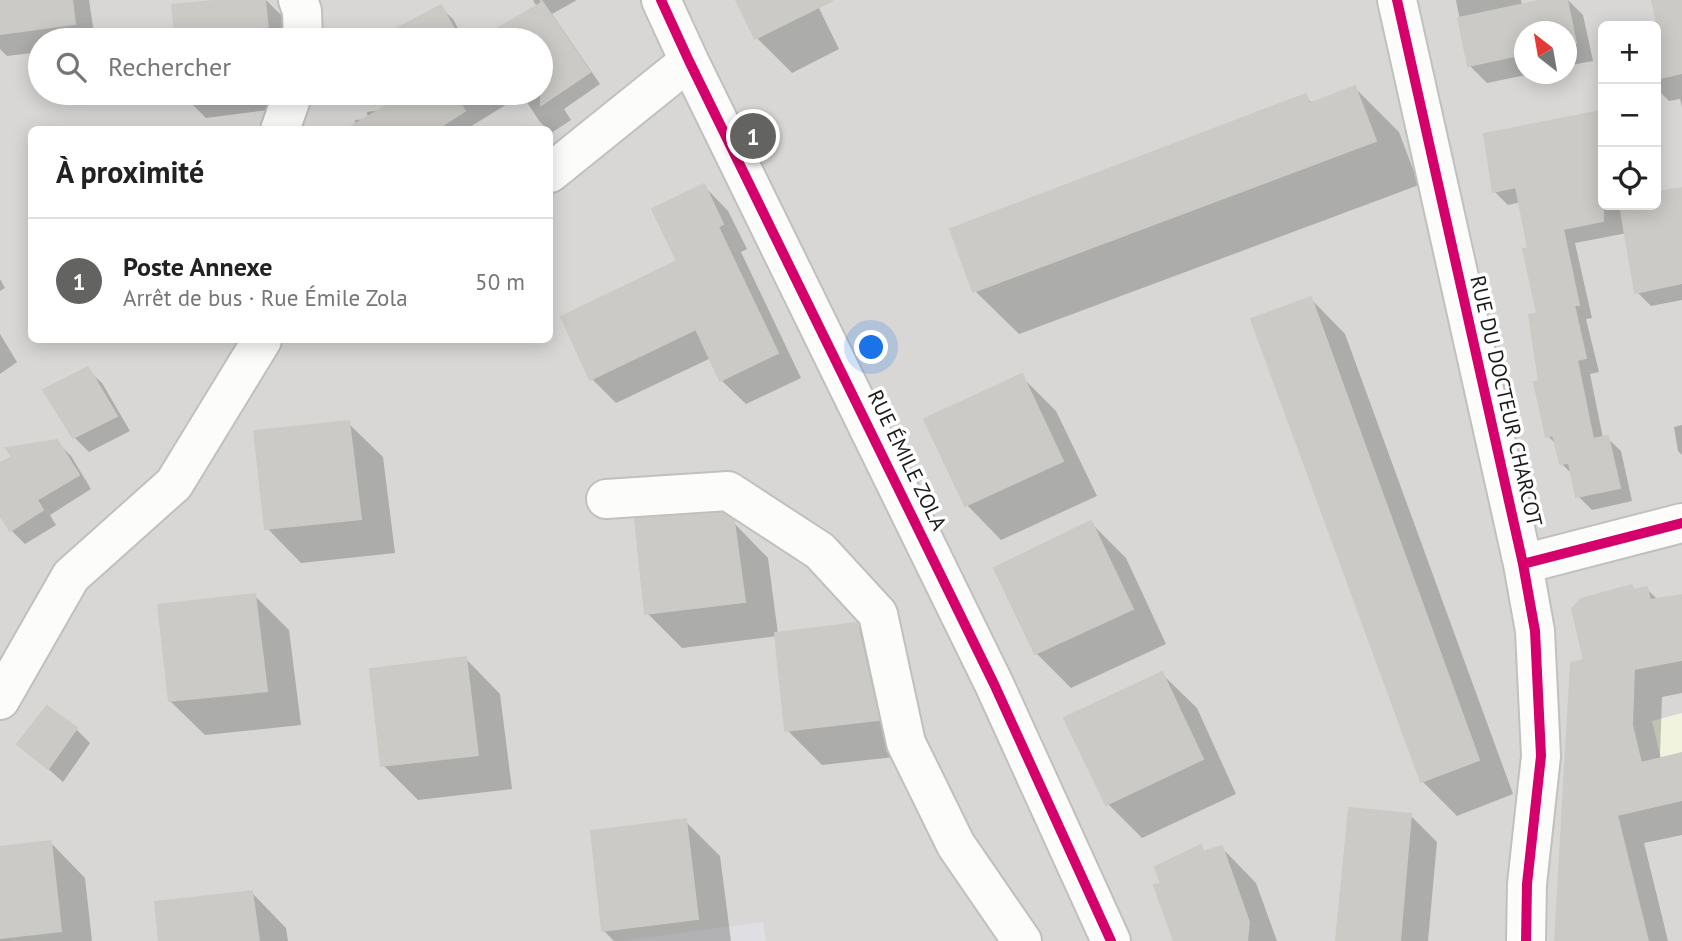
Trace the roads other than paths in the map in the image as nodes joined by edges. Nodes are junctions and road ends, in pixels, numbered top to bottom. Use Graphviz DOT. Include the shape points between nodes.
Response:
graph roads {
  1 [pos="298,0"];
  2 [pos="661,0"];
  3 [pos="1397,0"];
  4 [pos="303,28"];
  5 [pos="689,61"];
  6 [pos="289,105"];
  7 [pos="281,126"];
  8 [pos="553,171"];
  9 [pos="260,343"];
  10 [pos="606,499"];
  11 [pos="1682,523"];
  12 [pos="1523,564"];
  13 [pos="0,700"];
  14 [pos="1022,941"];
  15 [pos="1111,941"];
  16 [pos="1526,941"];
  1 -- 4 [label="street"];
  2 -- 5 [label="street, RUE ÉMILE ZOLA"];
  3 -- 12 [label="street, RUE DU DOCTEUR CHARCOT"];
  5 -- 8 [label="street"];
  5 -- 15 [label="street, RUE ÉMILE ZOLA" via="995,684"];
  6 -- 7 [label="street"];
  9 -- 13 [label="street" via="174,484 71,576"];
  10 -- 14 [label="street" via="728,491 820,551 878,614 906,743 957,845"];
  11 -- 12 [label="street"];
  12 -- 16 [label="street, RUE DU DOCTEUR CHARCOT" via="1535,631 1541,756 1527,884"];
}
